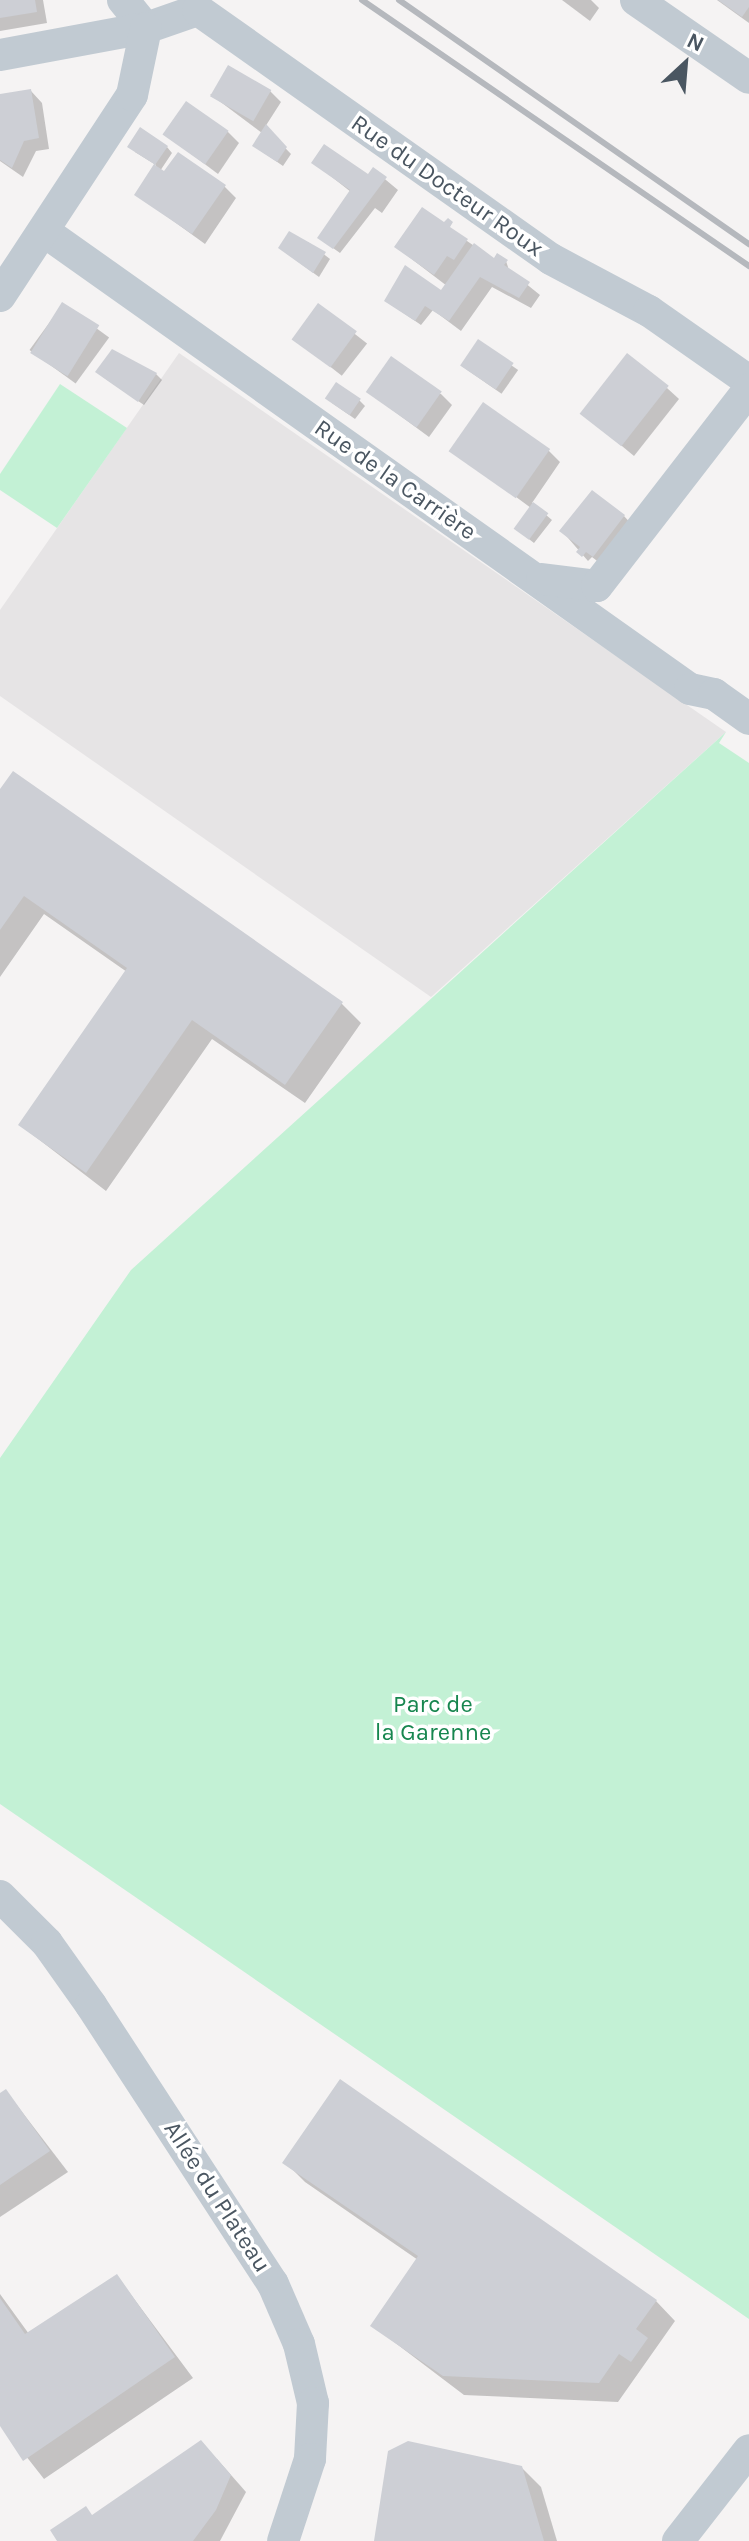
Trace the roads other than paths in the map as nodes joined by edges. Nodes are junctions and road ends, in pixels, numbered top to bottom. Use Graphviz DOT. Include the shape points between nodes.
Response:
graph roads {
  1 [pos="123,0"];
  2 [pos="636,0"];
  3 [pos="146,28"];
  4 [pos="0,55"];
  5 [pos="749,78"];
  6 [pos="45,232"];
  7 [pos="0,296"];
  8 [pos="749,381"];
  9 [pos="749,389"];
  10 [pos="530,576"];
  11 [pos="749,719"];
  12 [pos="0,1896"];
  13 [pos="749,2450"];
  14 [pos="283,2541"];
  15 [pos="678,2541"];
  1 -- 3 [label="street"];
  2 -- 5 [label="street"];
  3 -- 4 [label="street"];
  3 -- 6 [label="street" via="132,95"];
  3 -- 8 [label="street, Rue du Docteur Roux" via="198,10 551,259 649,311"];
  6 -- 7 [label="street"];
  6 -- 10 [label="street, Rue de la Carrière"];
  9 -- 10 [label="street" via="597,586"];
  10 -- 11 [label="street, Rue de la Carrière" via="690,689 714,694"];
  12 -- 14 [label="street, Allée du Plateau" via="47,1943 91,2005 273,2284 294,2332 312,2417 310,2459"];
  13 -- 15 [label="street"];
}
